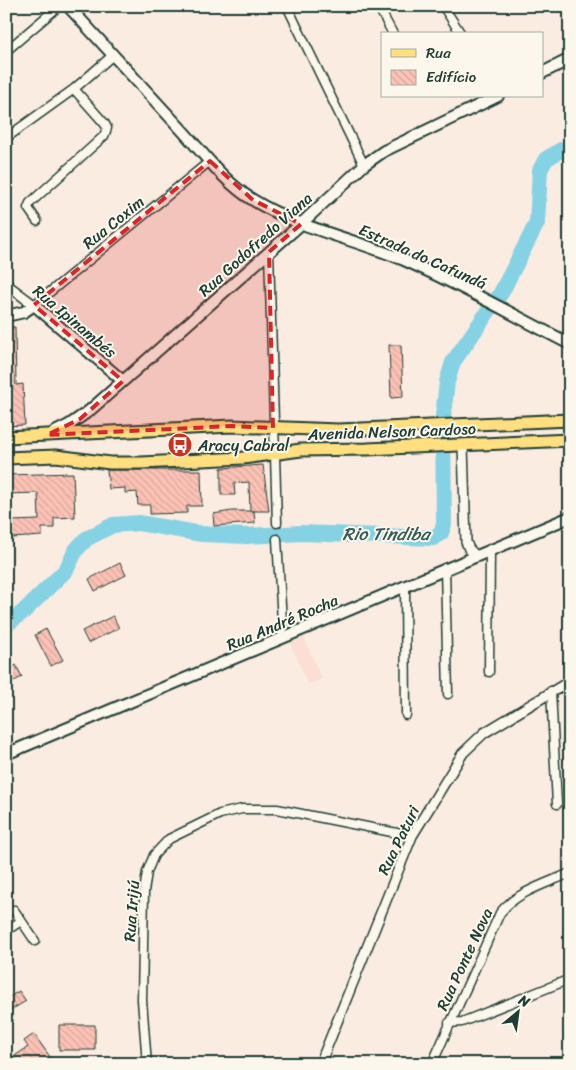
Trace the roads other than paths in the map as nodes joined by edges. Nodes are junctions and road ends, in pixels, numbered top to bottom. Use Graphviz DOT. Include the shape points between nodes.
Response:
graph roads {
  1 [pos="59,6"];
  2 [pos="68,6"];
  3 [pos="287,6"];
  4 [pos="378,6"];
  5 [pos="443,6"];
  6 [pos="392,32"];
  7 [pos="460,32"];
  8 [pos="6,51"];
  9 [pos="113,55"];
  10 [pos="570,59"];
  11 [pos="544,72"];
  12 [pos="74,89"];
  13 [pos="480,100"];
  14 [pos="6,138"];
  15 [pos="210,161"];
  16 [pos="364,165"];
  17 [pos="37,221"];
  18 [pos="301,224"];
  19 [pos="269,252"];
  20 [pos="6,284"];
  21 [pos="34,305"];
  22 [pos="6,316"];
  23 [pos="570,344"];
  24 [pos="123,381"];
  25 [pos="570,420"];
  26 [pos="273,428"];
  27 [pos="47,436"];
  28 [pos="6,437"];
  29 [pos="570,440"];
  30 [pos="463,446"];
  31 [pos="274,453"];
  32 [pos="6,458"];
  33 [pos="570,516"];
  34 [pos="277,523"];
  35 [pos="277,539"];
  36 [pos="490,549"];
  37 [pos="475,555"];
  38 [pos="445,568"];
  39 [pos="405,586"];
  40 [pos="283,638"];
  41 [pos="489,672"];
  42 [pos="570,681"];
  43 [pos="551,691"];
  44 [pos="448,694"];
  45 [pos="406,715"];
  46 [pos="6,754"];
  47 [pos="557,804"];
  48 [pos="412,836"];
  49 [pos="570,873"];
  50 [pos="14,910"];
  51 [pos="21,922"];
  52 [pos="6,931"];
  53 [pos="34,941"];
  54 [pos="570,978"];
  55 [pos="449,1023"];
  56 [pos="147,1064"];
  57 [pos="320,1064"];
  58 [pos="432,1064"];
  1 -- 8 [label="street"];
  2 -- 9 [label="main road, Estrada do Cafundá"];
  3 -- 16 [label="street"];
  4 -- 6 [label="street"];
  5 -- 7 [label="street"];
  9 -- 12 [label="street"];
  9 -- 15 [label="main road, Estrada do Cafundá"];
  10 -- 11 [label="main road"];
  12 -- 14 [label="street"];
  12 -- 17 [label="street" via="105,124 106,132 30,203 28,208"];
  13 -- 16 [label="main road, Rua Godofredo Viana"];
  15 -- 18 [label="main road, Estrada do Cafundá" via="253,200"];
  15 -- 21 [label="street, Rua Coxim"];
  16 -- 18 [label="main road, Rua Godofredo Viana"];
  18 -- 19 [label="main road, Rua Godofredo Viana"];
  18 -- 23 [label="main road, Estrada do Cafundá" via="403,260"];
  19 -- 24 [label="main road, Rua Godofredo Viana"];
  19 -- 26 [label="street"];
  20 -- 21 [label="street, Rua Ipinambés"];
  21 -- 22 [label="main road" via="24,312"];
  21 -- 24 [label="main road, Rua Ipinambés"];
  24 -- 27 [label="main road, Rua Godofredo Viana" via="80,419"];
  25 -- 26 [label="main road, Avenida Nelson Cardoso" via="338,430"];
  26 -- 27 [label="main road, Avenida Nelson Cardoso" via="232,426"];
  26 -- 31 [label="street"];
  27 -- 28 [label="main road, Avenida Nelson Cardoso"];
  29 -- 30 [label="main road, Avenida Nelson Cardoso"];
  30 -- 31 [label="main road, Avenida Nelson Cardoso"];
  30 -- 37 [label="street" via="466,542"];
  31 -- 32 [label="main road, Avenida Nelson Cardoso" via="243,458 141,463 110,463 56,456"];
  31 -- 34 [label="street"];
  33 -- 36 [label="main road, Rua André Rocha"];
  35 -- 40 [label="street"];
  36 -- 37 [label="main road, Rua André Rocha"];
  36 -- 41 [label="street"];
  37 -- 38 [label="main road, Rua André Rocha"];
  38 -- 39 [label="main road, Rua André Rocha"];
  38 -- 44 [label="street"];
  39 -- 40 [label="main road, Rua André Rocha"];
  39 -- 45 [label="street"];
  40 -- 46 [label="main road, Rua André Rocha"];
  42 -- 43 [label="street, Rua Paturi"];
  43 -- 47 [label="street"];
  43 -- 48 [label="street, Rua Paturi" via="484,733 463,753"];
  48 -- 56 [label="street, Rua Irijú" via="277,809 242,809 220,814 168,839 154,855 144,892 142,1000"];
  48 -- 57 [label="street, Rua Paturi"];
  49 -- 55 [label="street, Rua Ponte Nova" via="506,904"];
  50 -- 51 [label="street"];
  51 -- 52 [label="street"];
  51 -- 53 [label="street"];
  54 -- 55 [label="street" via="462,1022"];
  55 -- 58 [label="street, Rua Ponte Nova"];
}
